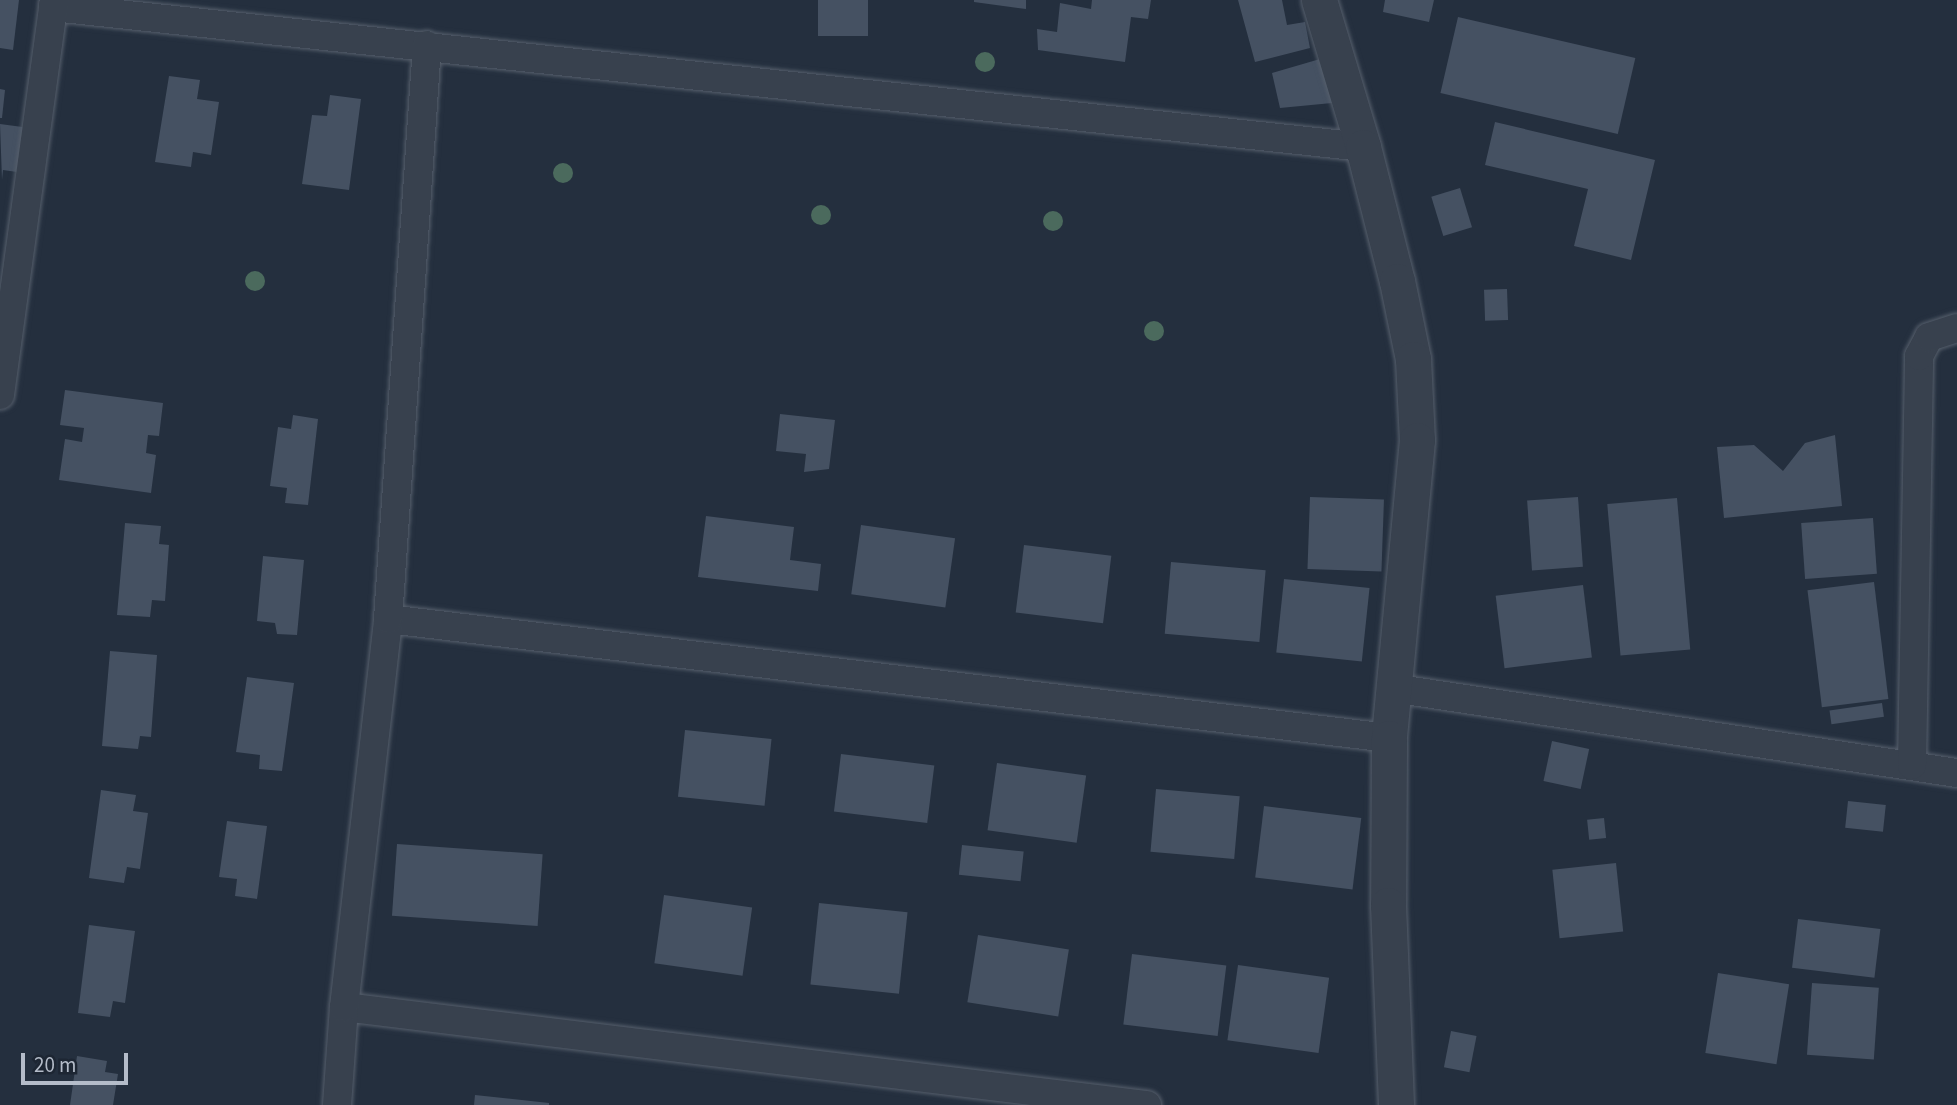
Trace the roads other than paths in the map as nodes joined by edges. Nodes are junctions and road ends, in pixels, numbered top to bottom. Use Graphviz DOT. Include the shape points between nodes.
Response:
graph roads {
  1 [pos="1319,0"];
  2 [pos="54,3"];
  3 [pos="427,45"];
  4 [pos="1363,147"];
  5 [pos="1957,328"];
  6 [pos="0,395"];
  7 [pos="388,619"];
  8 [pos="1392,688"];
  9 [pos="1389,738"];
  10 [pos="1912,765"];
  11 [pos="1957,773"];
  12 [pos="344,1007"];
  13 [pos="1075,1102"];
  14 [pos="337,1105"];
  15 [pos="1147,1105"];
  16 [pos="1396,1105"];
  1 -- 4 [label="street"];
  2 -- 3 [label="street"];
  2 -- 6 [label="street"];
  3 -- 4 [label="street"];
  3 -- 7 [label="street"];
  4 -- 8 [label="street" via="1397,281 1415,386 1417,440"];
  5 -- 10 [label="street" via="1929,337 1919,356"];
  7 -- 9 [label="street"];
  7 -- 12 [label="street"];
  8 -- 9 [label="street"];
  8 -- 10 [label="street"];
  9 -- 16 [label="street" via="1388,905"];
  10 -- 11 [label="street"];
  12 -- 13 [label="street"];
  12 -- 14 [label="street"];
  13 -- 15 [label="street"];
}
